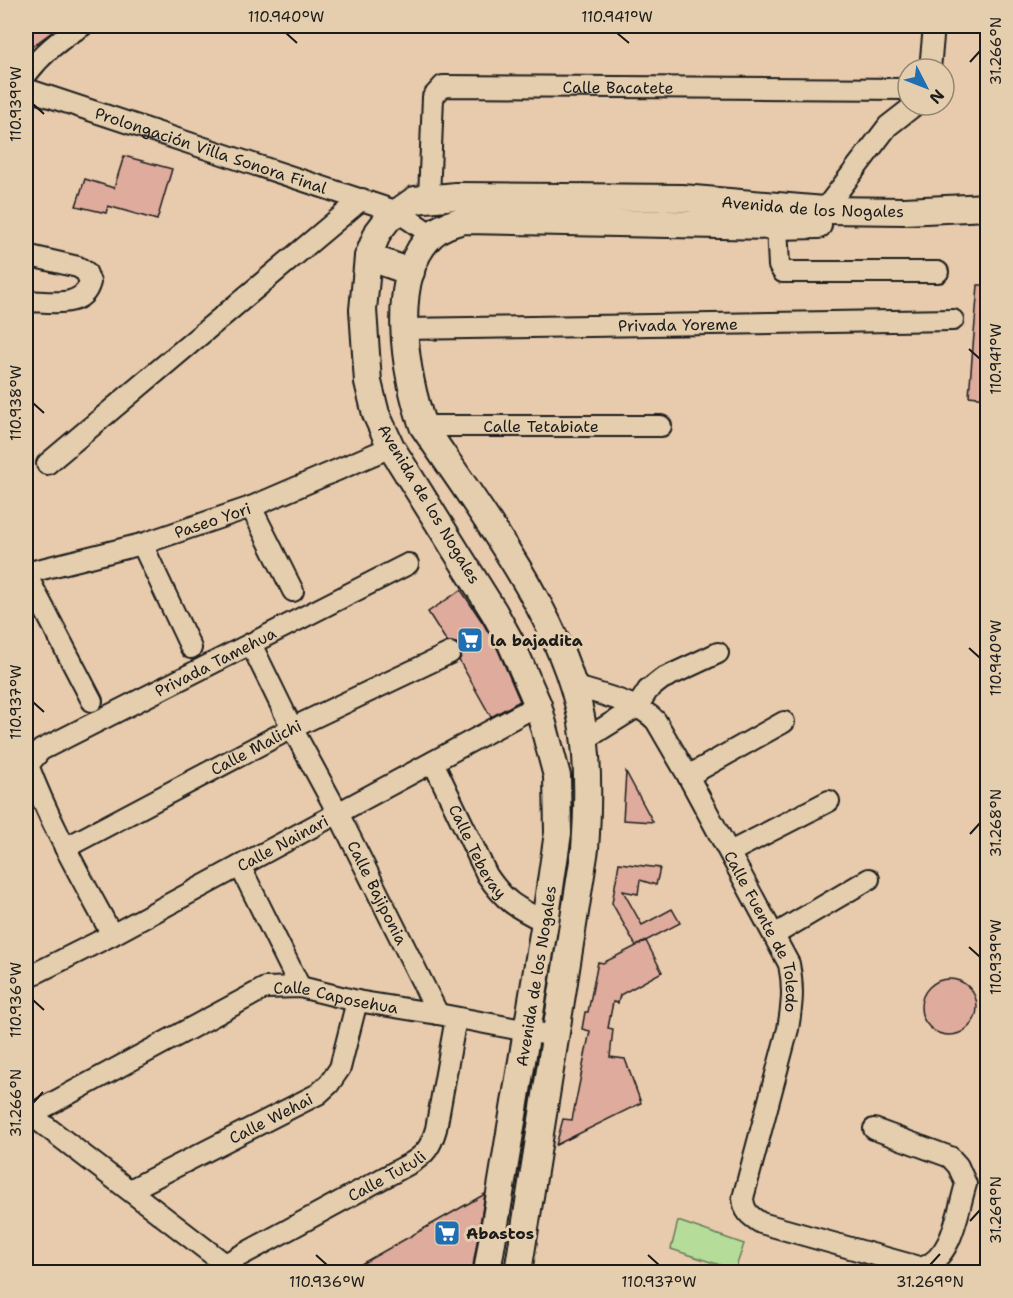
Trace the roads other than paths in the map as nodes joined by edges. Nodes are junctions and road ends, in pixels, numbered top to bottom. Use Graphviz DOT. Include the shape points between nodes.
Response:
graph roads {
  1 [pos="82,26"];
  2 [pos="934,26"];
  3 [pos="931,57"];
  4 [pos="26,75"];
  5 [pos="26,89"];
  6 [pos="896,89"];
  7 [pos="900,117"];
  8 [pos="429,198"];
  9 [pos="362,200"];
  10 [pos="987,207"];
  11 [pos="824,210"];
  12 [pos="398,212"];
  13 [pos="987,224"];
  14 [pos="777,226"];
  15 [pos="432,235"];
  16 [pos="26,255"];
  17 [pos="368,257"];
  18 [pos="411,272"];
  19 [pos="938,272"];
  20 [pos="26,301"];
  21 [pos="953,320"];
  22 [pos="404,329"];
  23 [pos="423,426"];
  24 [pos="661,426"];
  25 [pos="391,447"];
  26 [pos="47,464"];
  27 [pos="251,507"];
  28 [pos="142,544"];
  29 [pos="408,564"];
  30 [pos="26,574"];
  31 [pos="293,591"];
  32 [pos="251,644"];
  33 [pos="191,648"];
  34 [pos="450,653"];
  35 [pos="718,653"];
  36 [pos="574,686"];
  37 [pos="92,701"];
  38 [pos="538,705"];
  39 [pos="637,707"];
  40 [pos="784,722"];
  41 [pos="292,728"];
  42 [pos="584,740"];
  43 [pos="433,762"];
  44 [pos="688,776"];
  45 [pos="829,801"];
  46 [pos="338,813"];
  47 [pos="65,848"];
  48 [pos="730,852"];
  49 [pos="240,866"];
  50 [pos="869,879"];
  51 [pos="545,922"];
  52 [pos="774,934"];
  53 [pos="112,935"];
  54 [pos="26,978"];
  55 [pos="300,987"];
  56 [pos="357,1001"];
  57 [pos="447,1016"];
  58 [pos="527,1032"];
  59 [pos="554,1036"];
  60 [pos="28,1113"];
  61 [pos="874,1129"];
  62 [pos="130,1190"];
  63 [pos="228,1268"];
  64 [pos="487,1272"];
  65 [pos="518,1272"];
  1 -- 4 [label="street" via="70,32"];
  2 -- 3 [label="street"];
  5 -- 9 [label="street, Prolongación Villa Sonora Final"];
  6 -- 8 [label="street, Calle Bacatete" via="443,86 433,97"];
  7 -- 11 [label="street" via="888,126"];
  8 -- 11 [label="main road, Avenida de los Nogales" via="682,198"];
  8 -- 12 [label="main road, Avenida de los Nogales" via="415,200"];
  9 -- 12 [label="street, Prolongación Villa Sonora Final"];
  9 -- 26 [label="street"];
  10 -- 11 [label="main road, Avenida de los Nogales"];
  12 -- 15 [label="street, Prolongación Villa Sonora Final"];
  12 -- 17 [label="main road, Avenida de los Nogales" via="378,232"];
  13 -- 14 [label="main road, Avenida de los Nogales"];
  14 -- 15 [label="main road, Avenida de los Nogales" via="482,219 450,224"];
  14 -- 19 [label="street" via="779,267 783,272"];
  15 -- 18 [label="main road, Avenida de los Nogales" via="415,257"];
  16 -- 20 [label="street" via="78,267 86,272 90,282 85,295 77,300"];
  17 -- 18 [label="main road"];
  17 -- 25 [label="main road, Avenida de los Nogales" via="363,310 368,382 376,414"];
  18 -- 22 [label="main road, Avenida de los Nogales"];
  21 -- 22 [label="street, Privada Yoreme"];
  22 -- 23 [label="main road, Avenida de los Nogales" via="413,400"];
  23 -- 24 [label="street, Calle Tetabiate"];
  23 -- 36 [label="main road, Avenida de los Nogales" via="534,596"];
  25 -- 27 [label="street, Paseo Yori"];
  25 -- 38 [label="main road, Avenida de los Nogales" via="494,612"];
  27 -- 28 [label="street, Paseo Yori"];
  27 -- 31 [label="street"];
  28 -- 30 [label="street, Paseo Yori"];
  28 -- 33 [label="street"];
  29 -- 32 [label="street, Privada Tamehua"];
  30 -- 37 [label="street"];
  32 -- 41 [label="street, Calle Bajiponia"];
  32 -- 47 [label="street, Privada Tamehua" via="41,750 28,765"];
  34 -- 41 [label="street, Calle Malichi"];
  35 -- 39 [label="street" via="662,679 648,690"];
  36 -- 39 [label="street, Calle Fuente de Toledo"];
  36 -- 42 [label="main road, Avenida de los Nogales"];
  38 -- 43 [label="street, Calle Nainari"];
  38 -- 51 [label="main road, Avenida de los Nogales" via="557,776 558,802 558,833"];
  39 -- 42 [label="street"];
  39 -- 44 [label="street, Calle Fuente de Toledo" via="656,721"];
  40 -- 44 [label="street"];
  41 -- 46 [label="street, Calle Bajiponia"];
  41 -- 47 [label="street, Calle Malichi"];
  42 -- 59 [label="main road, Avenida de los Nogales" via="588,812 585,849"];
  43 -- 46 [label="street, Calle Nainari"];
  43 -- 51 [label="street, Calle Teberay" via="487,875 503,898"];
  44 -- 48 [label="street, Calle Fuente de Toledo"];
  45 -- 48 [label="street"];
  46 -- 49 [label="street, Calle Nainari"];
  46 -- 57 [label="street, Calle Bajiponia"];
  47 -- 53 [label="street"];
  48 -- 52 [label="street, Calle Fuente de Toledo"];
  49 -- 53 [label="street, Calle Nainari"];
  49 -- 55 [label="street"];
  50 -- 52 [label="street"];
  51 -- 58 [label="main road, Avenida de los Nogales"];
  52 -- 61 [label="street, Calle Fuente de Toledo" via="789,964 792,1006 743,1198 749,1216 761,1223 922,1268 932,1264 946,1250 966,1184 964,1175 950,1157"];
  53 -- 54 [label="street, Calle Nainari"];
  55 -- 56 [label="street, Calle Caposehua"];
  55 -- 60 [label="street, Calle Caposehua" via="265,987"];
  56 -- 57 [label="street, Calle Caposehua"];
  56 -- 62 [label="street, Calle Wehai" via="340,1068 318,1094"];
  57 -- 58 [label="street, Calle Caposehua"];
  57 -- 63 [label="street, Calle Tutuli" via="436,1129 427,1151"];
  58 -- 59 [label="street, Calle Caposehua"];
  58 -- 64 [label="main road, Avenida de los Nogales"];
  59 -- 65 [label="main road, Avenida de los Nogales"];
  60 -- 62 [label="street"];
  62 -- 63 [label="street"];
}
